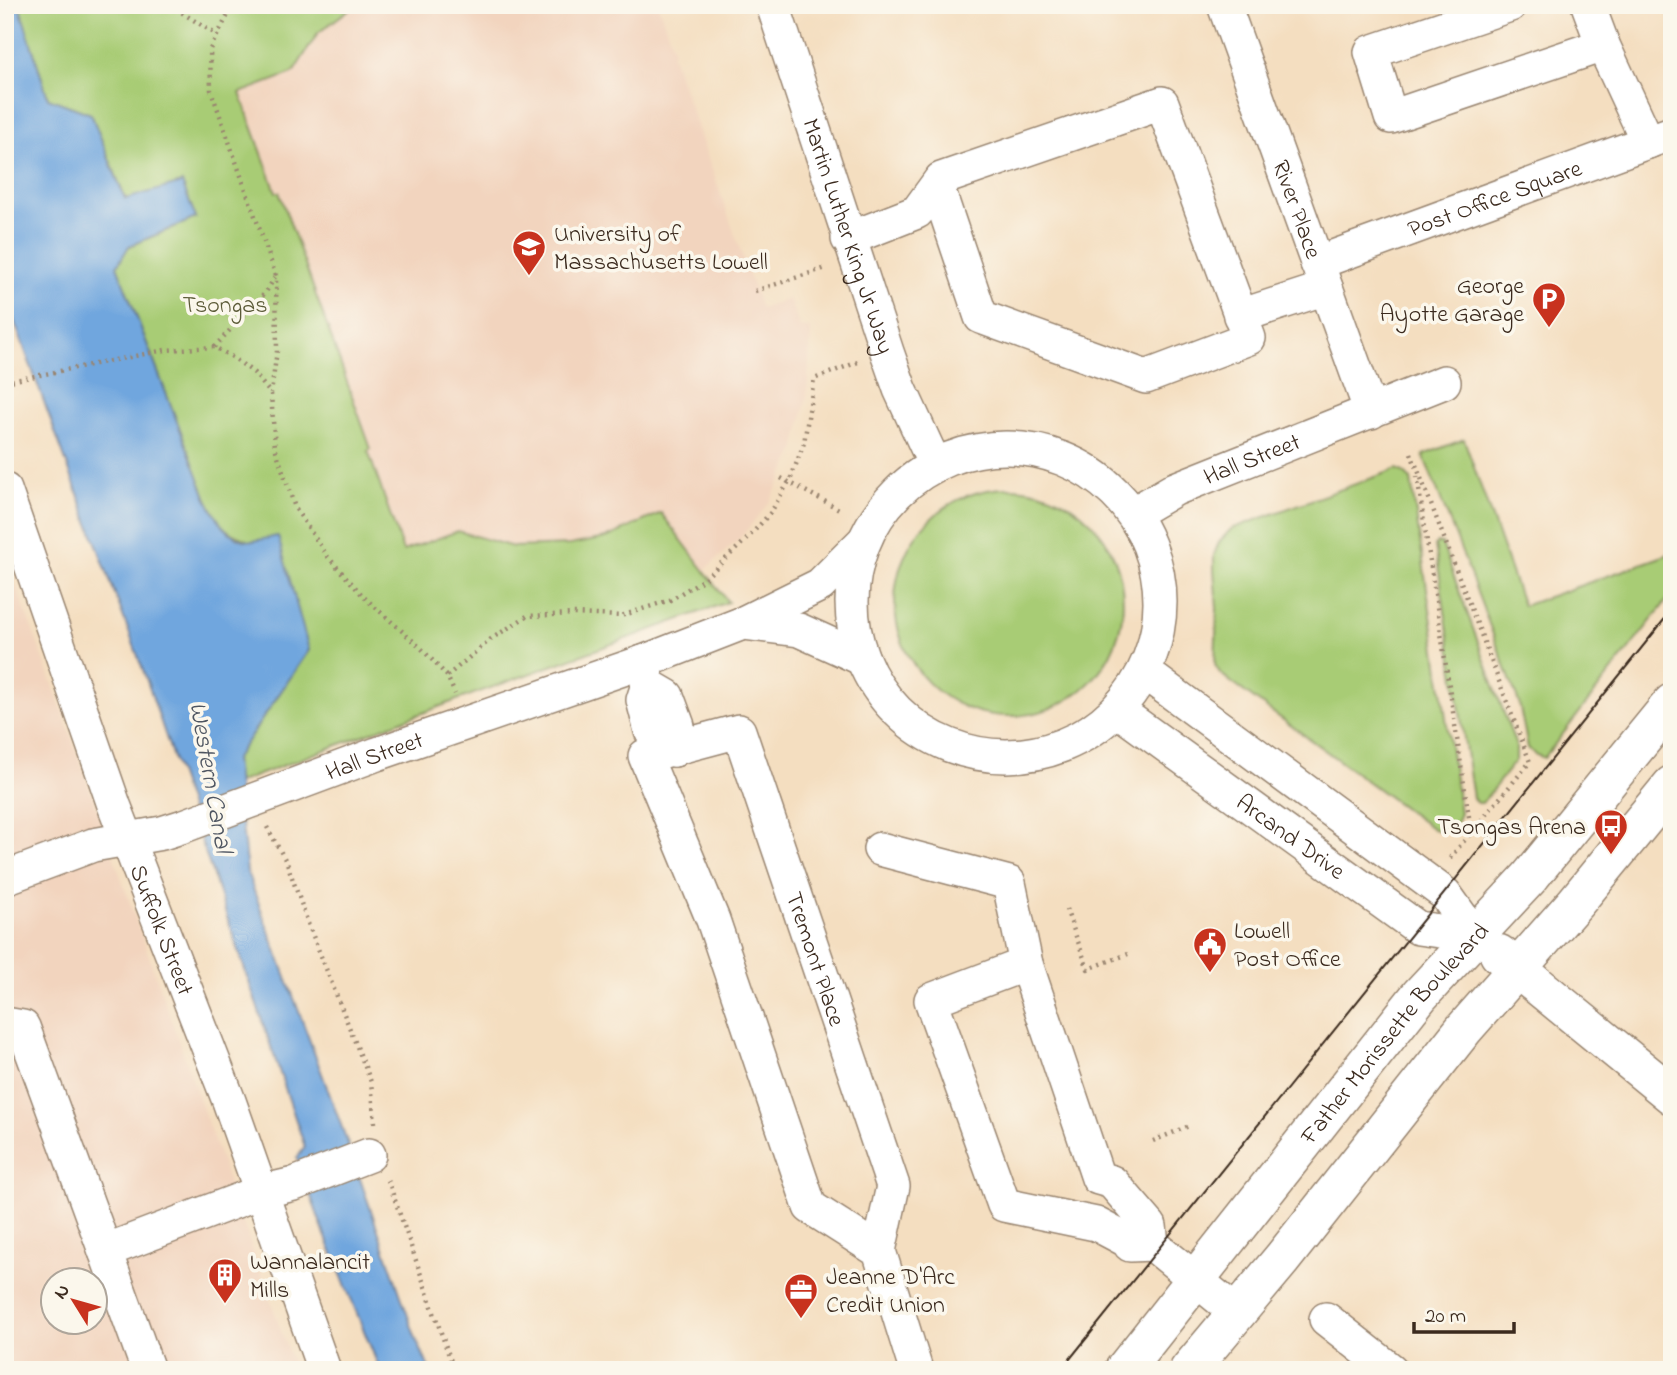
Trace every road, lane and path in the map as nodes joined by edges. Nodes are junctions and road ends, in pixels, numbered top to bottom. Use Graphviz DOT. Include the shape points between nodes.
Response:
graph roads {
  1 [pos="170,5"];
  2 [pos="236,5"];
  3 [pos="773,5"];
  4 [pos="1224,5"];
  5 [pos="1510,5"];
  6 [pos="1588,5"];
  7 [pos="217,34"];
  8 [pos="1603,45"];
  9 [pos="1660,137"];
  10 [pos="937,186"];
  11 [pos="848,239"];
  12 [pos="827,268"];
  13 [pos="1322,275"];
  14 [pos="276,276"];
  15 [pos="755,291"];
  16 [pos="1245,327"];
  17 [pos="215,347"];
  18 [pos="862,360"];
  19 [pos="5,382"];
  20 [pos="1444,382"];
  21 [pos="271,394"];
  22 [pos="1371,412"];
  23 [pos="1411,453"];
  24 [pos="935,465"];
  25 [pos="1416,465"];
  26 [pos="782,478"];
  27 [pos="788,482"];
  28 [pos="5,490"];
  29 [pos="839,509"];
  30 [pos="1134,513"];
  31 [pos="865,539"];
  32 [pos="743,623"];
  33 [pos="863,659"];
  34 [pos="1144,672"];
  35 [pos="645,674"];
  36 [pos="447,676"];
  37 [pos="457,700"];
  38 [pos="1672,703"];
  39 [pos="1117,710"];
  40 [pos="674,750"];
  41 [pos="1672,785"];
  42 [pos="256,801"];
  43 [pos="1471,831"];
  44 [pos="128,840"];
  45 [pos="880,849"];
  46 [pos="1448,860"];
  47 [pos="5,878"];
  48 [pos="1066,909"];
  49 [pos="1475,936"];
  50 [pos="1128,954"];
  51 [pos="1026,964"];
  52 [pos="1518,968"];
  53 [pos="5,1024"];
  54 [pos="1672,1095"];
  55 [pos="1189,1126"];
  56 [pos="1153,1141"];
  57 [pos="377,1154"];
  58 [pos="1098,1178"];
  59 [pos="260,1192"];
  60 [pos="1096,1224"];
  61 [pos="1152,1244"];
  62 [pos="105,1251"];
  63 [pos="879,1251"];
  64 [pos="1194,1279"];
  65 [pos="1237,1313"];
  66 [pos="1326,1319"];
  67 [pos="148,1370"];
  68 [pos="324,1370"];
  69 [pos="454,1370"];
  70 [pos="916,1370"];
  71 [pos="1124,1370"];
  72 [pos="1189,1370"];
  73 [pos="1391,1370"];
  1 -- 7 [label="path"];
  2 -- 7 [label="path"];
  3 -- 11 [label="street, Martin Luther King Jr Way"];
  4 -- 13 [label="street, River Place"];
  5 -- 8 [label="street" via="1371,52 1391,117"];
  6 -- 8 [label="street"];
  7 -- 14 [label="path" via="210,49 211,90"];
  8 -- 9 [label="street"];
  9 -- 13 [label="street, Post Office Square"];
  10 -- 11 [label="street" via="917,212"];
  10 -- 16 [label="street, Post Office Square" via="981,317 1146,377"];
  10 -- 16 [label="street" via="941,179 1162,103"];
  11 -- 24 [label="street, Martin Luther King Jr Way" via="900,389"];
  12 -- 15 [label="path"];
  13 -- 16 [label="street, Post Office Square"];
  13 -- 22 [label="street, River Place"];
  14 -- 17 [label="path"];
  14 -- 21 [label="path" via="277,351"];
  17 -- 19 [label="path" via="165,350"];
  17 -- 21 [label="path" via="254,373"];
  18 -- 27 [label="path" via="814,379 804,443"];
  20 -- 22 [label="street, Hall Street"];
  21 -- 36 [label="path" via="275,447 295,508 328,557"];
  22 -- 30 [label="street, Hall Street" via="1175,489"];
  23 -- 25 [label="path"];
  24 -- 30 [label="street" via="977,449 1021,447 1065,458 1104,480"];
  24 -- 31 [label="street" via="894,496"];
  25 -- 43 [label="path"];
  25 -- 43 [label="path" via="1530,762"];
  26 -- 27 [label="path"];
  27 -- 29 [label="path"];
  27 -- 36 [label="path" via="771,512 748,538 704,579 670,600 621,616 527,616"];
  28 -- 44 [label="street, Suffolk Street"];
  30 -- 34 [label="street" via="1157,564 1160,619"];
  31 -- 32 [label="street, Hall Street" via="820,584"];
  31 -- 33 [label="street" via="852,599"];
  32 -- 33 [label="street, Hall Street" via="799,630"];
  32 -- 35 [label="street, Hall Street"];
  33 -- 39 [label="street" via="881,693 908,721 940,741 976,753 1015,756 1052,749 1087,733"];
  34 -- 39 [label="street"];
  34 -- 49 [label="street, Arcand Drive" via="1445,894"];
  35 -- 40 [label="street" via="667,696 678,726"];
  35 -- 42 [label="street, Hall Street" via="377,754"];
  36 -- 37 [label="path"];
  38 -- 49 [label="main road, Father Morissette Boulevard" via="1529,878"];
  39 -- 49 [label="street, Arcand Drive" via="1418,928"];
  40 -- 63 [label="street, Tremont Place" via="645,756 713,920 810,1207"];
  40 -- 63 [label="street, Tremont Place" via="738,731 893,1186"];
  41 -- 52 [label="main road, Father Morissette Boulevard"];
  42 -- 44 [label="street, Hall Street" via="162,834"];
  42 -- 57 [label="path" via="287,863 371,1082"];
  43 -- 46 [label="path"];
  44 -- 47 [label="street, Hall Street" via="93,845"];
  44 -- 59 [label="street, Suffolk Street"];
  45 -- 51 [label="street" via="1009,883"];
  48 -- 50 [label="path" via="1088,969"];
  49 -- 52 [label="main road, Arcand Drive"];
  49 -- 64 [label="main road, Father Morissette Boulevard" via="1420,995"];
  51 -- 58 [label="street"];
  51 -- 60 [label="street" via="931,1000 1004,1205"];
  52 -- 54 [label="main road, Arcand Drive"];
  52 -- 65 [label="main road, Father Morissette Boulevard" via="1464,1028"];
  53 -- 62 [label="street" via="23,1027"];
  55 -- 56 [label="path"];
  57 -- 59 [label="street"];
  57 -- 69 [label="path"];
  58 -- 60 [label="street"];
  58 -- 61 [label="street" via="1112,1182 1150,1226"];
  59 -- 62 [label="street"];
  59 -- 68 [label="street, Suffolk Street"];
  60 -- 61 [label="street" via="1130,1245"];
  61 -- 64 [label="street"];
  62 -- 67 [label="street"];
  63 -- 70 [label="street, Tremont Place"];
  64 -- 65 [label="street"];
  64 -- 71 [label="main road, Father Morissette Boulevard"];
  65 -- 72 [label="main road, Father Morissette Boulevard"];
  66 -- 73 [label="street"];
}
